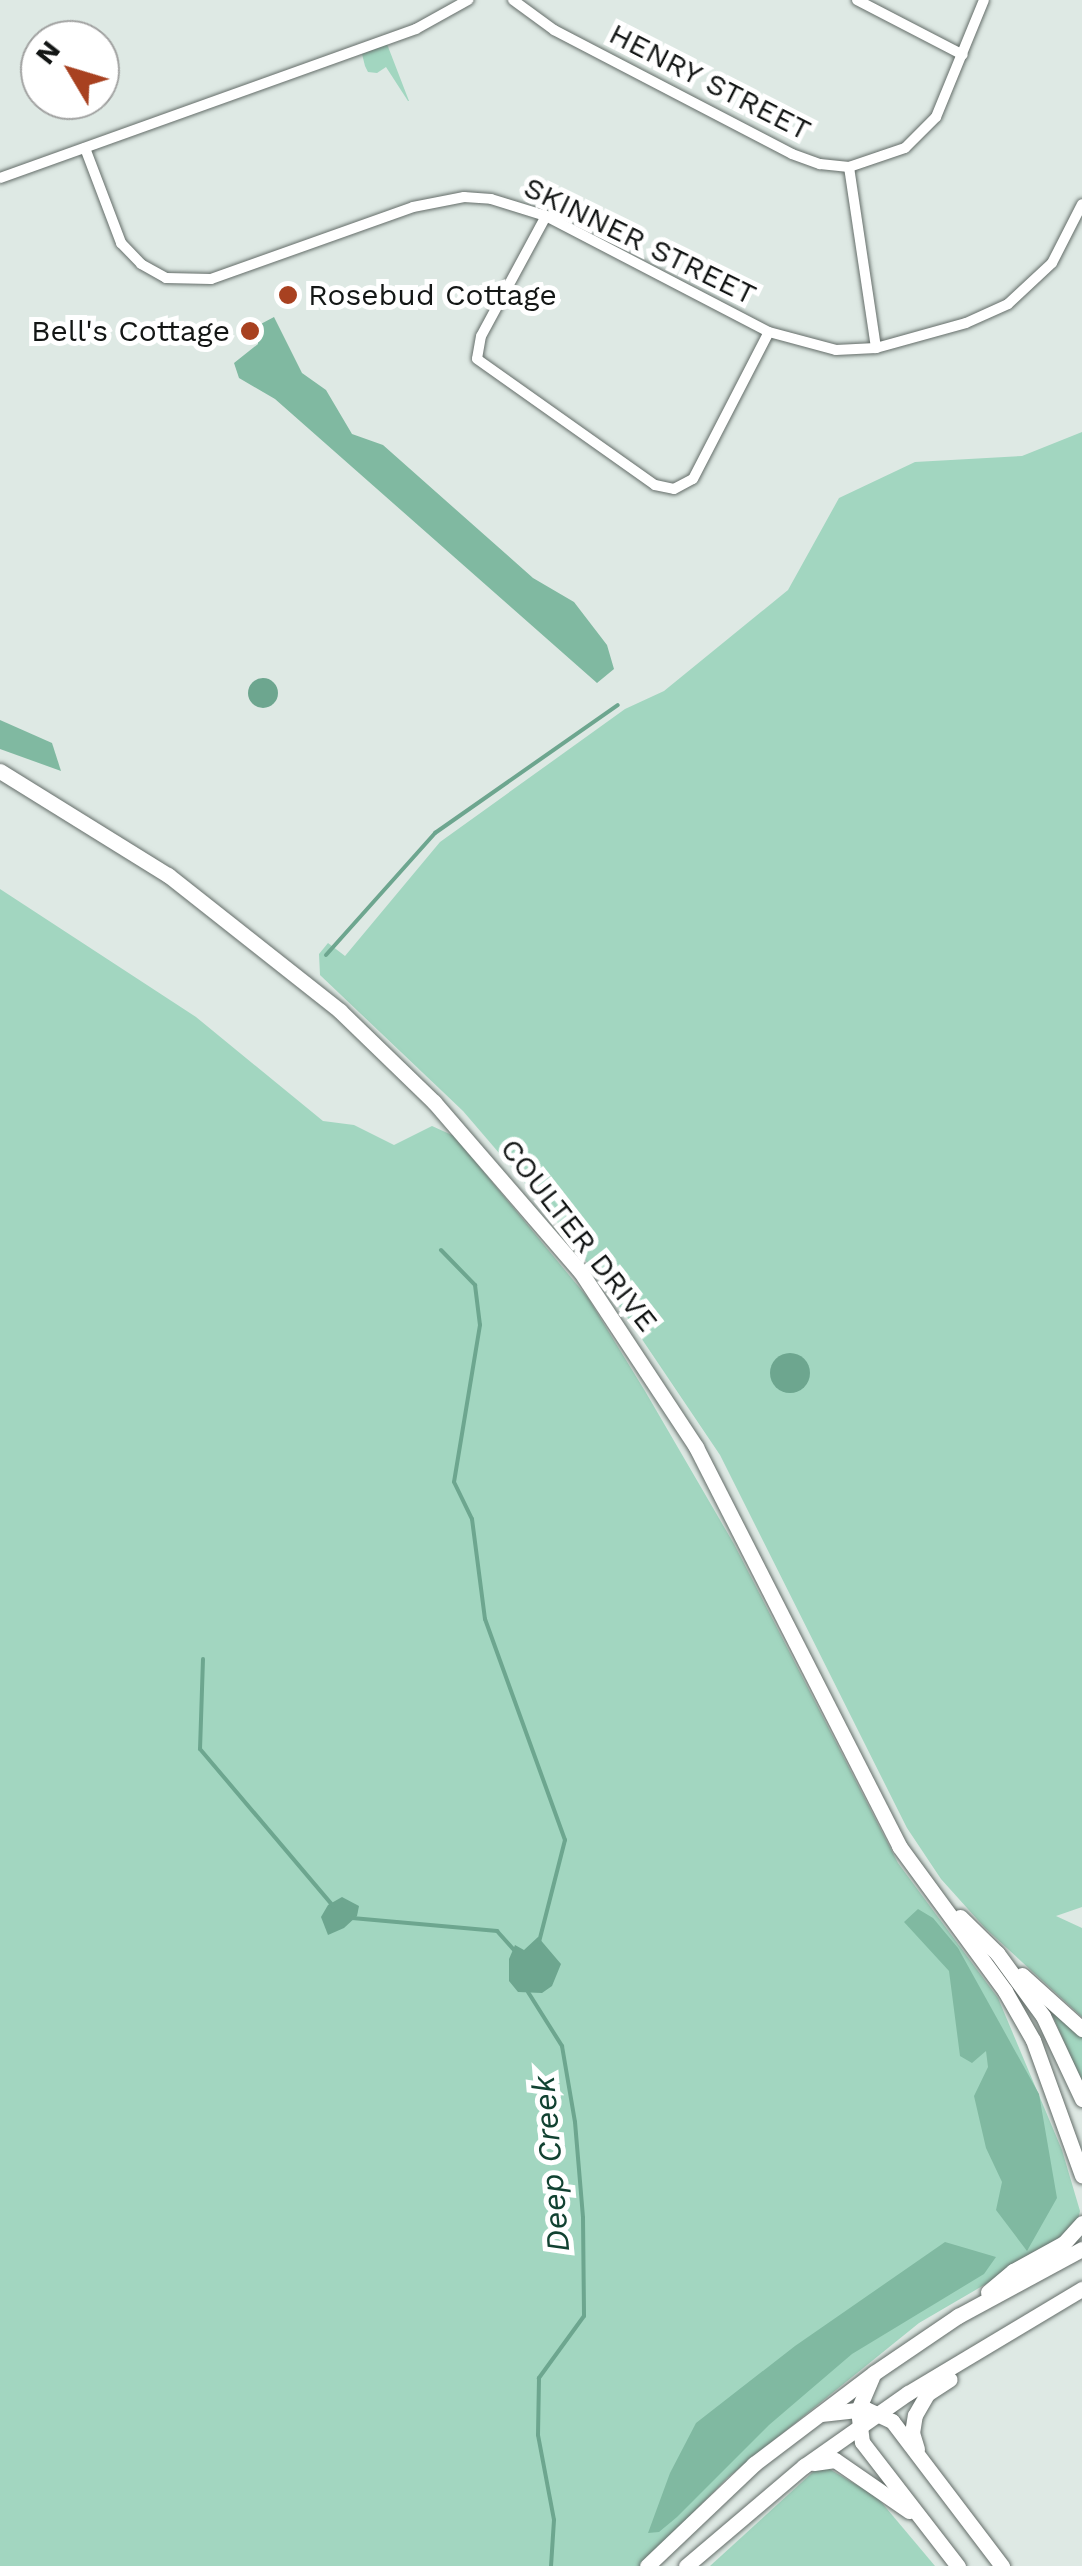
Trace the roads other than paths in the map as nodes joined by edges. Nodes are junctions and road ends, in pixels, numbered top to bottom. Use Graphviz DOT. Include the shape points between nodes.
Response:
graph roads {
  1 [pos="468,0"];
  2 [pos="512,0"];
  3 [pos="857,0"];
  4 [pos="984,0"];
  5 [pos="962,55"];
  6 [pos="84,148"];
  7 [pos="849,167"];
  8 [pos="0,178"];
  9 [pos="1082,204"];
  10 [pos="546,216"];
  11 [pos="769,332"];
  12 [pos="876,348"];
  13 [pos="0,772"];
  14 [pos="932,1891"];
  15 [pos="997,1952"];
  16 [pos="1082,2029"];
  17 [pos="1082,2099"];
  18 [pos="1082,2176"];
  19 [pos="1082,2222"];
  20 [pos="1082,2248"];
  21 [pos="1082,2289"];
  22 [pos="958,2316"];
  23 [pos="1003,2335"];
  24 [pos="874,2373"];
  25 [pos="858,2410"];
  26 [pos="879,2414"];
  27 [pos="817,2415"];
  28 [pos="859,2428"];
  29 [pos="919,2456"];
  30 [pos="804,2466"];
  31 [pos="918,2514"];
  32 [pos="647,2566"];
  33 [pos="686,2566"];
  34 [pos="958,2566"];
  35 [pos="1002,2566"];
  1 -- 6 [label="street" via="416,29"];
  2 -- 7 [label="street, HENRY STREET" via="554,30 792,154"];
  3 -- 5 [label="street"];
  4 -- 5 [label="street, HENRY STREET"];
  5 -- 7 [label="street, HENRY STREET" via="942,107 922,134 894,154"];
  6 -- 8 [label="street"];
  6 -- 10 [label="street, SKINNER STREET" via="127,251 158,274 184,282 211,280 438,200 492,199"];
  7 -- 12 [label="street"];
  9 -- 12 [label="street, SKINNER STREET" via="1052,264 1008,304"];
  10 -- 11 [label="street, SKINNER STREET"];
  10 -- 11 [label="street" via="481,336 477,359 654,485 674,489 693,479"];
  11 -- 12 [label="street, SKINNER STREET" via="809,346"];
  13 -- 14 [label="main road, COULTER DRIVE" via="168,874 294,971 388,1056 509,1184 580,1271 686,1429 872,1798"];
  14 -- 15 [label="main road, COULTER DRIVE"];
  14 -- 18 [label="main road, COULTER DRIVE" via="1033,2040"];
  15 -- 16 [label="main road"];
  15 -- 17 [label="main road, COULTER DRIVE" via="1043,2016"];
  19 -- 22 [label="main road" via="1064,2243 1013,2271"];
  20 -- 22 [label="main road"];
  21 -- 23 [label="main road"];
  22 -- 24 [label="main road"];
  23 -- 26 [label="main road"];
  23 -- 29 [label="main road" via="927,2394 914,2416"];
  24 -- 25 [label="main road"];
  24 -- 27 [label="main road"];
  25 -- 26 [label="main road"];
  25 -- 27 [label="main road"];
  25 -- 28 [label="main road"];
  26 -- 28 [label="main road"];
  26 -- 29 [label="main road"];
  27 -- 32 [label="main road"];
  28 -- 30 [label="main road"];
  28 -- 31 [label="main road" via="862,2442"];
  29 -- 35 [label="main road"];
  30 -- 31 [label="main road" via="836,2460"];
  30 -- 33 [label="main road"];
  31 -- 34 [label="main road"];
}
